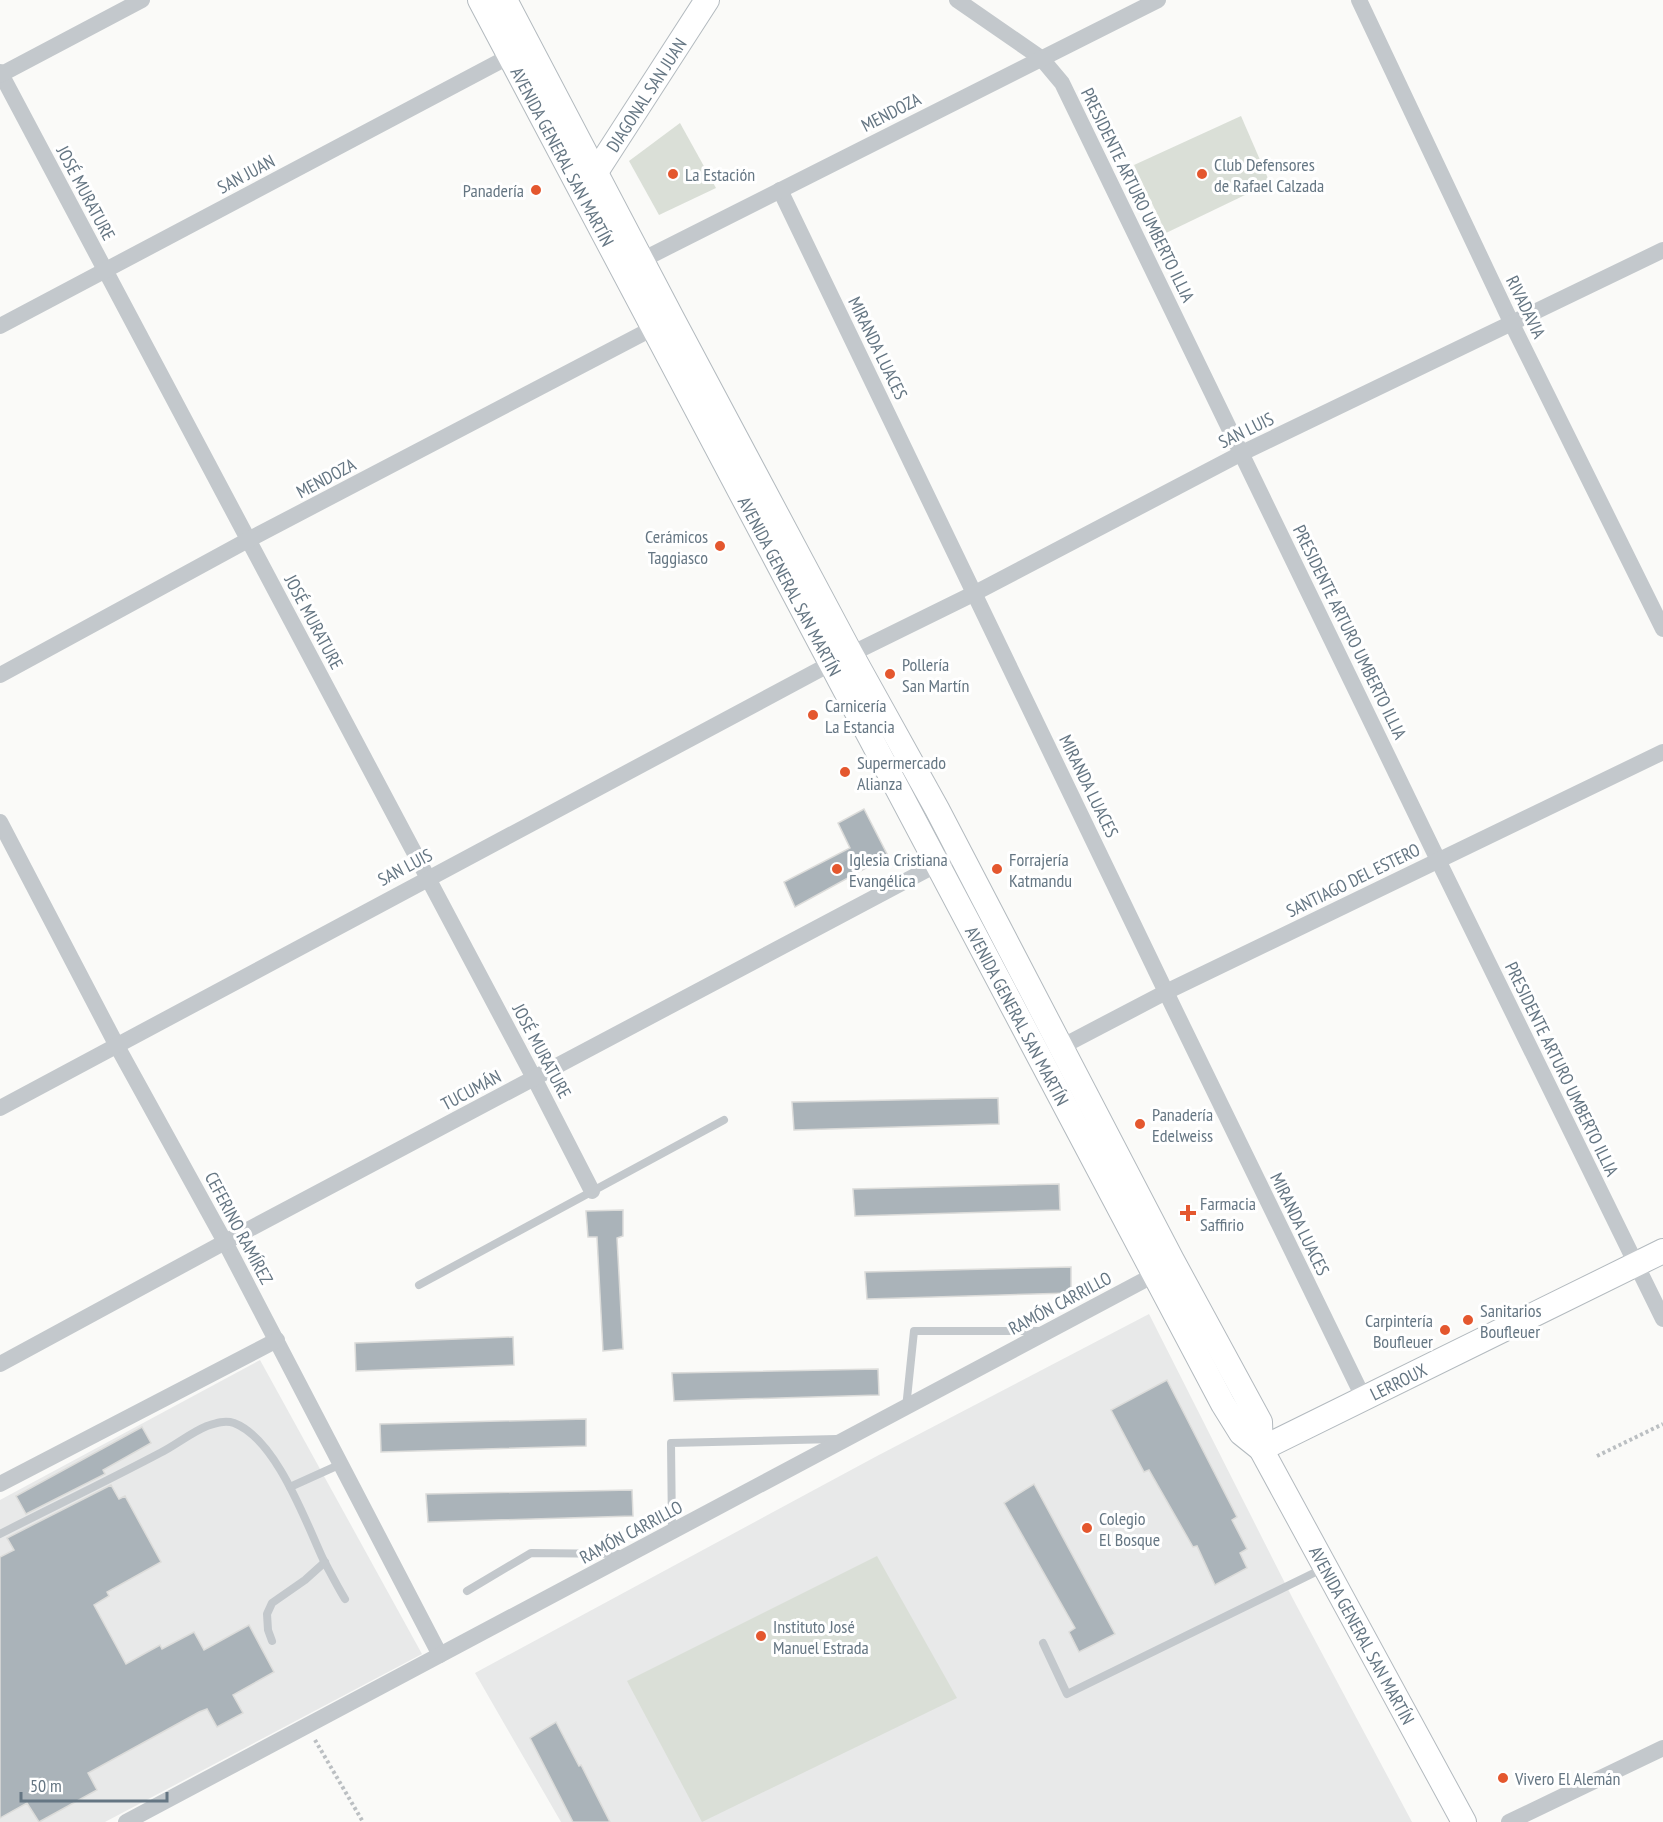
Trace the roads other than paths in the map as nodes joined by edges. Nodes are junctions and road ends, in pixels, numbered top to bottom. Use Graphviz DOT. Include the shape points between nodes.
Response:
graph roads {
  1 [pos="142,0"];
  2 [pos="480,0"];
  3 [pos="506,0"];
  4 [pos="707,0"];
  5 [pos="957,0"];
  6 [pos="1158,0"];
  7 [pos="1359,0"];
  8 [pos="510,56"];
  9 [pos="1041,58"];
  10 [pos="0,74"];
  11 [pos="589,179"];
  12 [pos="780,190"];
  13 [pos="1663,250"];
  14 [pos="642,260"];
  15 [pos="105,270"];
  16 [pos="663,323"];
  17 [pos="1512,324"];
  18 [pos="0,326"];
  19 [pos="1242,453"];
  20 [pos="248,540"];
  21 [pos="975,593"];
  22 [pos="1663,629"];
  23 [pos="841,659"];
  24 [pos="0,675"];
  25 [pos="1663,752"];
  26 [pos="0,822"];
  27 [pos="960,851"];
  28 [pos="1438,860"];
  29 [pos="938,864"];
  30 [pos="427,878"];
  31 [pos="1166,992"];
  32 [pos="117,1046"];
  33 [pos="1061,1047"];
  34 [pos="534,1078"];
  35 [pos="0,1108"];
  36 [pos="724,1120"];
  37 [pos="592,1191"];
  38 [pos="225,1242"];
  39 [pos="1663,1251"];
  40 [pos="1636,1264"];
  41 [pos="1154,1275"];
  42 [pos="419,1285"];
  43 [pos="1663,1319"];
  44 [pos="1048,1331"];
  45 [pos="277,1340"];
  46 [pos="0,1364"];
  47 [pos="1364,1399"];
  48 [pos="906,1408"];
  49 [pos="850,1438"];
  50 [pos="1262,1449"];
  51 [pos="341,1464"];
  52 [pos="0,1484"];
  53 [pos="290,1487"];
  54 [pos="672,1531"];
  55 [pos="0,1534"];
  56 [pos="632,1554"];
  57 [pos="325,1562"];
  58 [pos="1327,1567"];
  59 [pos="467,1591"];
  60 [pos="345,1599"];
  61 [pos="272,1641"];
  62 [pos="1042,1643"];
  63 [pos="440,1655"];
  64 [pos="1663,1748"];
  65 [pos="126,1822"];
  66 [pos="1464,1822"];
  67 [pos="1509,1822"];
  1 -- 10 [label="street"];
  2 -- 8 [label="main road, AVENIDA GENERAL SAN MARTÍN"];
  3 -- 11 [label="main road, AVENIDA GENERAL SAN MARTÍN"];
  4 -- 11 [label="main road, DIAGONAL SAN JUAN"];
  5 -- 9 [label="street, PRESIDENTE ARTURO UMBERTO ILLIA"];
  6 -- 9 [label="street, MENDOZA"];
  7 -- 17 [label="street, RIVADAVIA"];
  8 -- 11 [label="main road, AVENIDA GENERAL SAN MARTÍN"];
  8 -- 15 [label="street, SAN JUAN"];
  9 -- 12 [label="street, MENDOZA"];
  9 -- 19 [label="street, PRESIDENTE ARTURO UMBERTO ILLIA" via="1062,83"];
  10 -- 15 [label="street, JOSÉ MURATURE"];
  11 -- 14 [label="main road, AVENIDA GENERAL SAN MARTÍN"];
  11 -- 16 [label="main road, AVENIDA GENERAL SAN MARTÍN"];
  12 -- 14 [label="street, MENDOZA"];
  12 -- 21 [label="street, MIRANDA LUACES"];
  13 -- 17 [label="street, SAN LUIS"];
  14 -- 16 [label="main road, AVENIDA GENERAL SAN MARTÍN"];
  15 -- 18 [label="street, SAN JUAN"];
  15 -- 20 [label="street, JOSÉ MURATURE"];
  16 -- 20 [label="street, MENDOZA"];
  16 -- 23 [label="main road, AVENIDA GENERAL SAN MARTÍN"];
  17 -- 19 [label="street, SAN LUIS"];
  17 -- 22 [label="street, RIVADAVIA"];
  19 -- 21 [label="street, SAN LUIS"];
  19 -- 28 [label="street, PRESIDENTE ARTURO UMBERTO ILLIA"];
  20 -- 24 [label="street, MENDOZA"];
  20 -- 30 [label="street, JOSÉ MURATURE"];
  21 -- 23 [label="street, SAN LUIS"];
  21 -- 31 [label="street, MIRANDA LUACES"];
  23 -- 27 [label="main road, AVENIDA GENERAL SAN MARTÍN"];
  23 -- 29 [label="main road, AVENIDA GENERAL SAN MARTÍN"];
  23 -- 30 [label="street, SAN LUIS"];
  25 -- 28 [label="street, SANTIAGO DEL ESTERO"];
  26 -- 32 [label="street, CEFERINO RAMÍREZ"];
  27 -- 29 [label="street, TUCUMÁN"];
  27 -- 33 [label="main road, AVENIDA GENERAL SAN MARTÍN"];
  28 -- 31 [label="street, SANTIAGO DEL ESTERO"];
  28 -- 40 [label="street, PRESIDENTE ARTURO UMBERTO ILLIA"];
  29 -- 34 [label="street, TUCUMÁN"];
  29 -- 41 [label="main road, AVENIDA GENERAL SAN MARTÍN"];
  30 -- 32 [label="street, SAN LUIS"];
  30 -- 34 [label="street, JOSÉ MURATURE"];
  31 -- 33 [label="street, SANTIAGO DEL ESTERO"];
  31 -- 47 [label="street, MIRANDA LUACES"];
  32 -- 35 [label="street, SAN LUIS"];
  32 -- 38 [label="street, CEFERINO RAMÍREZ"];
  33 -- 50 [label="main road, AVENIDA GENERAL SAN MARTÍN" via="1260,1422"];
  34 -- 37 [label="street, JOSÉ MURATURE"];
  34 -- 38 [label="street, TUCUMÁN"];
  36 -- 37 [label="lane"];
  37 -- 42 [label="lane"];
  38 -- 45 [label="street, CEFERINO RAMÍREZ"];
  38 -- 46 [label="street, TUCUMÁN"];
  39 -- 40 [label="main road, LERROUX"];
  40 -- 43 [label="street, PRESIDENTE ARTURO UMBERTO ILLIA"];
  40 -- 47 [label="main road, LERROUX"];
  41 -- 44 [label="street, RAMÓN CARRILLO"];
  41 -- 50 [label="main road, AVENIDA GENERAL SAN MARTÍN" via="1241,1433"];
  44 -- 48 [label="street, RAMÓN CARRILLO"];
  44 -- 48 [label="lane" via="914,1331"];
  45 -- 51 [label="street, CEFERINO RAMÍREZ"];
  45 -- 52 [label="street"];
  47 -- 50 [label="main road, LERROUX"];
  48 -- 49 [label="street, RAMÓN CARRILLO"];
  49 -- 54 [label="street, RAMÓN CARRILLO"];
  49 -- 54 [label="lane" via="671,1443"];
  50 -- 58 [label="main road, AVENIDA GENERAL SAN MARTÍN"];
  51 -- 53 [label="lane"];
  51 -- 63 [label="street, CEFERINO RAMÍREZ"];
  53 -- 55 [label="lane" via="269,1453 255,1439 234,1423 223,1421"];
  53 -- 57 [label="lane"];
  54 -- 56 [label="street, RAMÓN CARRILLO"];
  56 -- 59 [label="lane" via="531,1553"];
  56 -- 63 [label="street, RAMÓN CARRILLO"];
  57 -- 60 [label="lane"];
  57 -- 61 [label="lane" via="272,1603 267,1614"];
  58 -- 62 [label="lane" via="1067,1694"];
  58 -- 66 [label="main road, AVENIDA GENERAL SAN MARTÍN"];
  63 -- 65 [label="street, RAMÓN CARRILLO"];
  64 -- 67 [label="street"];
}
